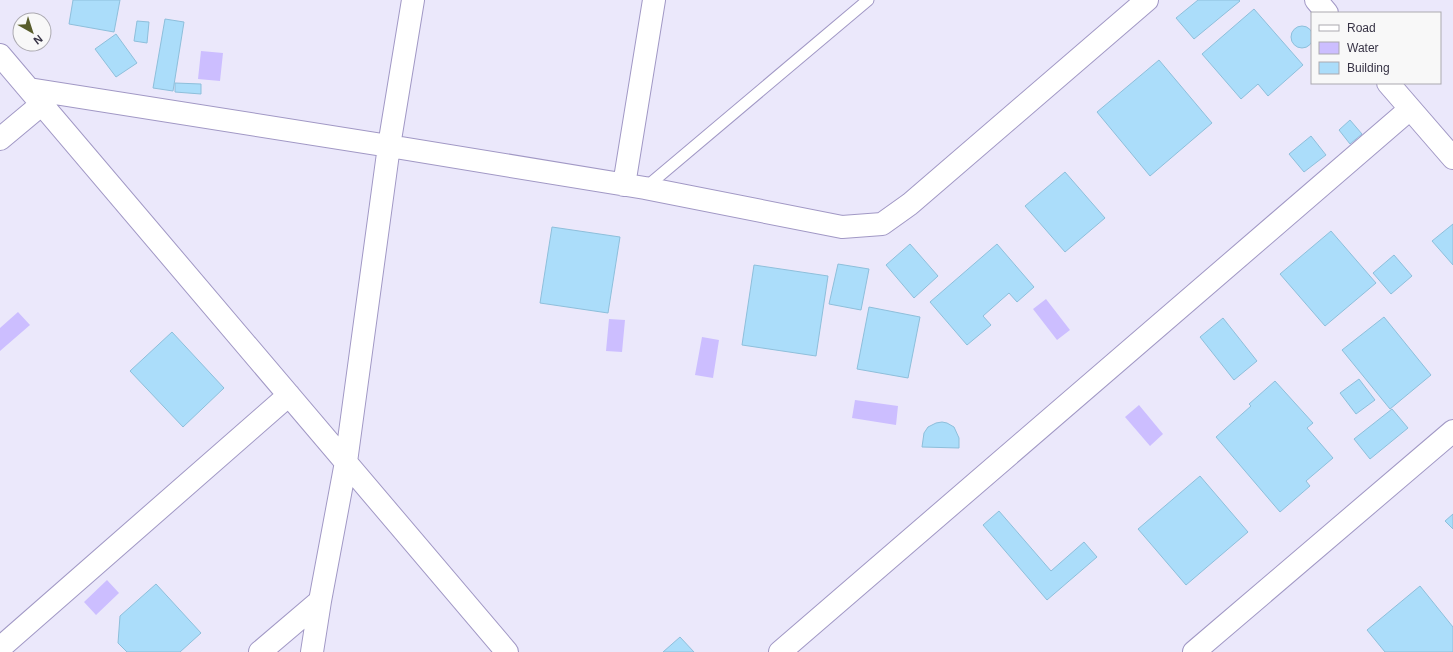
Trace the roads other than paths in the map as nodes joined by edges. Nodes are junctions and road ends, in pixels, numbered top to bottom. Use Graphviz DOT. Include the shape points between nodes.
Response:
graph roads {
  1 [pos="412,0"];
  2 [pos="654,0"];
  3 [pos="868,0"];
  4 [pos="1147,0"];
  5 [pos="1316,0"];
  6 [pos="1326,12"];
  7 [pos="0,55"];
  8 [pos="1389,84"];
  9 [pos="35,97"];
  10 [pos="1410,109"];
  11 [pos="0,139"];
  12 [pos="389,146"];
  13 [pos="1453,158"];
  14 [pos="635,186"];
  15 [pos="289,395"];
  16 [pos="1453,431"];
  17 [pos="346,462"];
  18 [pos="320,601"];
  19 [pos="0,648"];
  20 [pos="260,652"];
  21 [pos="312,652"];
  22 [pos="507,652"];
  23 [pos="780,652"];
  24 [pos="1194,652"];
  1 -- 12 [label="street"];
  2 -- 14 [label="street"];
  3 -- 14 [label="lane"];
  4 -- 14 [label="street" via="916,198 882,224 842,228"];
  5 -- 6 [label="street"];
  7 -- 9 [label="street"];
  8 -- 10 [label="street"];
  9 -- 11 [label="street"];
  9 -- 12 [label="street"];
  9 -- 15 [label="street"];
  10 -- 13 [label="street"];
  10 -- 23 [label="street"];
  12 -- 14 [label="street"];
  12 -- 17 [label="street"];
  15 -- 17 [label="street"];
  15 -- 19 [label="street"];
  16 -- 24 [label="street"];
  17 -- 18 [label="street"];
  17 -- 22 [label="street"];
  18 -- 20 [label="street"];
  18 -- 21 [label="street"];
}
